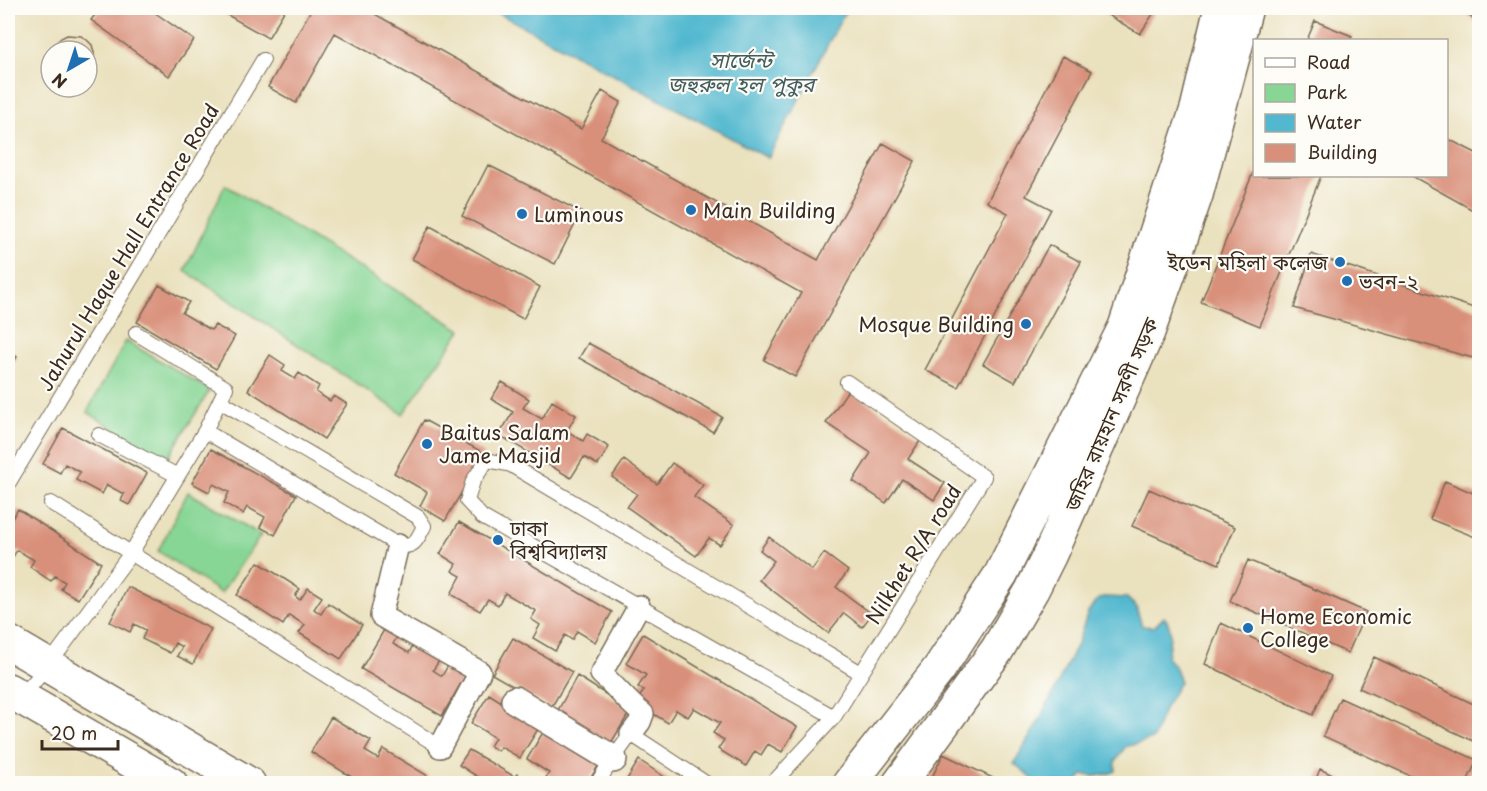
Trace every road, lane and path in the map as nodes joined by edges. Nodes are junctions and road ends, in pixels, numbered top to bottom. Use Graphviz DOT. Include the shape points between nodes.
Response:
graph roads {
  1 [pos="1221,8"];
  2 [pos="1246,8"];
  3 [pos="263,60"];
  4 [pos="136,333"];
  5 [pos="847,382"];
  6 [pos="220,401"];
  7 [pos="205,431"];
  8 [pos="99,435"];
  9 [pos="178,476"];
  10 [pos="8,484"];
  11 [pos="51,502"];
  12 [pos="398,545"];
  13 [pos="131,553"];
  14 [pos="639,606"];
  15 [pos="8,642"];
  16 [pos="48,666"];
  17 [pos="861,673"];
  18 [pos="14,694"];
  19 [pos="515,700"];
  20 [pos="834,717"];
  21 [pos="632,734"];
  22 [pos="440,747"];
  23 [pos="613,759"];
  24 [pos="171,783"];
  25 [pos="249,783"];
  26 [pos="597,783"];
  27 [pos="707,783"];
  28 [pos="772,783"];
  29 [pos="849,783"];
  30 [pos="899,783"];
  1 -- 29 [label="main road" via="1197,109 1125,327 1001,574 939,669"];
  2 -- 30 [label="main road, জহির রায়হান সরণী সড়ক" via="1196,195 1148,332 1050,554 997,650"];
  3 -- 10 [label="lane, Jahurul Haque Hall Entrance Road"];
  4 -- 6 [label="lane" via="226,388"];
  5 -- 17 [label="lane, Nilkhet R/A road" via="984,477"];
  6 -- 7 [label="lane"];
  6 -- 12 [label="lane" via="418,517 424,526 414,544"];
  7 -- 9 [label="lane"];
  7 -- 12 [label="lane"];
  8 -- 9 [label="lane"];
  9 -- 13 [label="lane"];
  11 -- 13 [label="lane"];
  12 -- 22 [label="street" via="381,616 480,672"];
  13 -- 16 [label="lane"];
  13 -- 22 [label="lane"];
  14 -- 17 [label="lane" via="482,517 467,501 473,481 487,460 511,465"];
  14 -- 20 [label="lane"];
  14 -- 21 [label="street" via="601,674 643,714"];
  15 -- 16 [label="main road"];
  16 -- 18 [label="lane"];
  16 -- 25 [label="main road"];
  17 -- 20 [label="lane, Nilkhet R/A road"];
  18 -- 24 [label="main road"];
  19 -- 23 [label="street"];
  20 -- 28 [label="lane, Nilkhet R/A road"];
  21 -- 23 [label="lane"];
  21 -- 27 [label="lane"];
  23 -- 26 [label="lane"];
}
